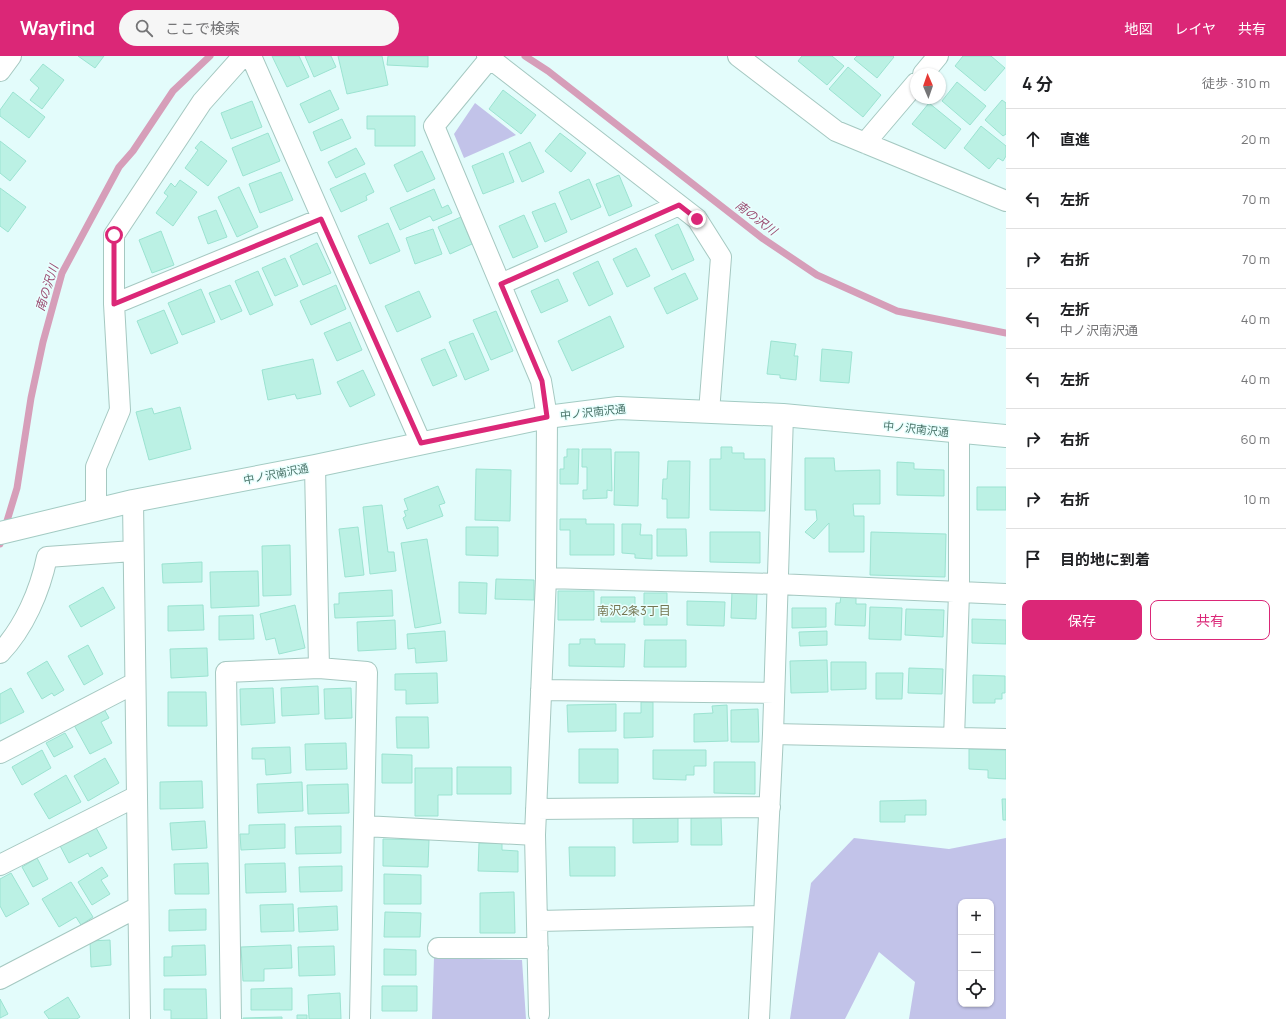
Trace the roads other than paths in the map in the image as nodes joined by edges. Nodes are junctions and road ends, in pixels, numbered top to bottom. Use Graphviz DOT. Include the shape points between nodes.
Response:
graph roads {
  1 [pos="11,56"];
  2 [pos="243,56"];
  3 [pos="250,56"];
  4 [pos="938,56"];
  5 [pos="488,57"];
  6 [pos="750,60"];
  7 [pos="928,68"];
  8 [pos="0,71"];
  9 [pos="910,90"];
  10 [pos="866,143"];
  11 [pos="1006,200"];
  12 [pos="679,205"];
  13 [pos="321,219"];
  14 [pos="501,284"];
  15 [pos="114,304"];
  16 [pos="709,412"];
  17 [pos="782,415"];
  18 [pos="547,417"];
  19 [pos="959,433"];
  20 [pos="1006,436"];
  21 [pos="421,443"];
  22 [pos="315,466"];
  23 [pos="133,501"];
  24 [pos="96,510"];
  25 [pos="0,533"];
  26 [pos="133,551"];
  27 [pos="546,578"];
  28 [pos="777,584"];
  29 [pos="959,592"];
  30 [pos="1006,594"];
  31 [pos="0,653"];
  32 [pos="319,668"];
  33 [pos="135,683"];
  34 [pos="541,690"];
  35 [pos="774,693"];
  36 [pos="773,734"];
  37 [pos="954,738"];
  38 [pos="1006,739"];
  39 [pos="0,753"];
  40 [pos="137,796"];
  41 [pos="770,807"];
  42 [pos="536,809"];
  43 [pos="364,826"];
  44 [pos="535,835"];
  45 [pos="0,865"];
  46 [pos="138,907"];
  47 [pos="764,916"];
  48 [pos="538,921"];
  49 [pos="438,948"];
  50 [pos="538,948"];
  51 [pos="0,979"];
  52 [pos="539,1014"];
  53 [pos="138,1018"];
  54 [pos="231,1019"];
  55 [pos="360,1019"];
  56 [pos="759,1019"];
  1 -- 8 [label="street"];
  2 -- 15 [label="street" via="202,102 114,235"];
  3 -- 13 [label="street"];
  4 -- 7 [label="street"];
  5 -- 12 [label="street"];
  5 -- 14 [label="street" via="434,126"];
  6 -- 10 [label="street" via="836,131"];
  9 -- 10 [label="street"];
  10 -- 11 [label="street"];
  12 -- 14 [label="street"];
  12 -- 16 [label="street" via="697,219 721,257"];
  13 -- 15 [label="street"];
  13 -- 21 [label="street"];
  14 -- 18 [label="street" via="542,381"];
  15 -- 24 [label="street" via="120,410 96,467"];
  16 -- 17 [label="street, 中ノ沢南沢通"];
  16 -- 18 [label="street, 中ノ沢南沢通" via="618,408"];
  17 -- 19 [label="street, 中ノ沢南沢通"];
  17 -- 28 [label="street"];
  18 -- 21 [label="street, 中ノ沢南沢通"];
  18 -- 27 [label="street"];
  19 -- 20 [label="street, 中ノ沢南沢通"];
  19 -- 29 [label="street"];
  21 -- 22 [label="street, 中ノ沢南沢通"];
  22 -- 23 [label="street, 中ノ沢南沢通"];
  22 -- 32 [label="street"];
  23 -- 24 [label="street, 中ノ沢南沢通"];
  23 -- 26 [label="street"];
  24 -- 25 [label="street, 中ノ沢南沢通"];
  26 -- 31 [label="street" via="47,557 42,582 12,640"];
  26 -- 33 [label="street"];
  27 -- 28 [label="street"];
  27 -- 34 [label="street"];
  28 -- 29 [label="street"];
  28 -- 35 [label="street"];
  29 -- 30 [label="street"];
  29 -- 37 [label="street"];
  32 -- 43 [label="street" via="367,672"];
  32 -- 54 [label="street" via="226,672"];
  33 -- 39 [label="street"];
  33 -- 40 [label="street"];
  34 -- 35 [label="street"];
  34 -- 42 [label="street"];
  35 -- 36 [label="street"];
  36 -- 37 [label="street"];
  36 -- 41 [label="street"];
  37 -- 38 [label="street"];
  40 -- 45 [label="street"];
  40 -- 46 [label="street"];
  41 -- 42 [label="street"];
  41 -- 47 [label="street"];
  42 -- 44 [label="street"];
  43 -- 44 [label="street"];
  43 -- 55 [label="street"];
  44 -- 48 [label="street"];
  46 -- 51 [label="street"];
  46 -- 53 [label="street"];
  47 -- 48 [label="street"];
  47 -- 56 [label="street"];
  48 -- 50 [label="street"];
  49 -- 50 [label="street"];
  50 -- 52 [label="street"];
}
